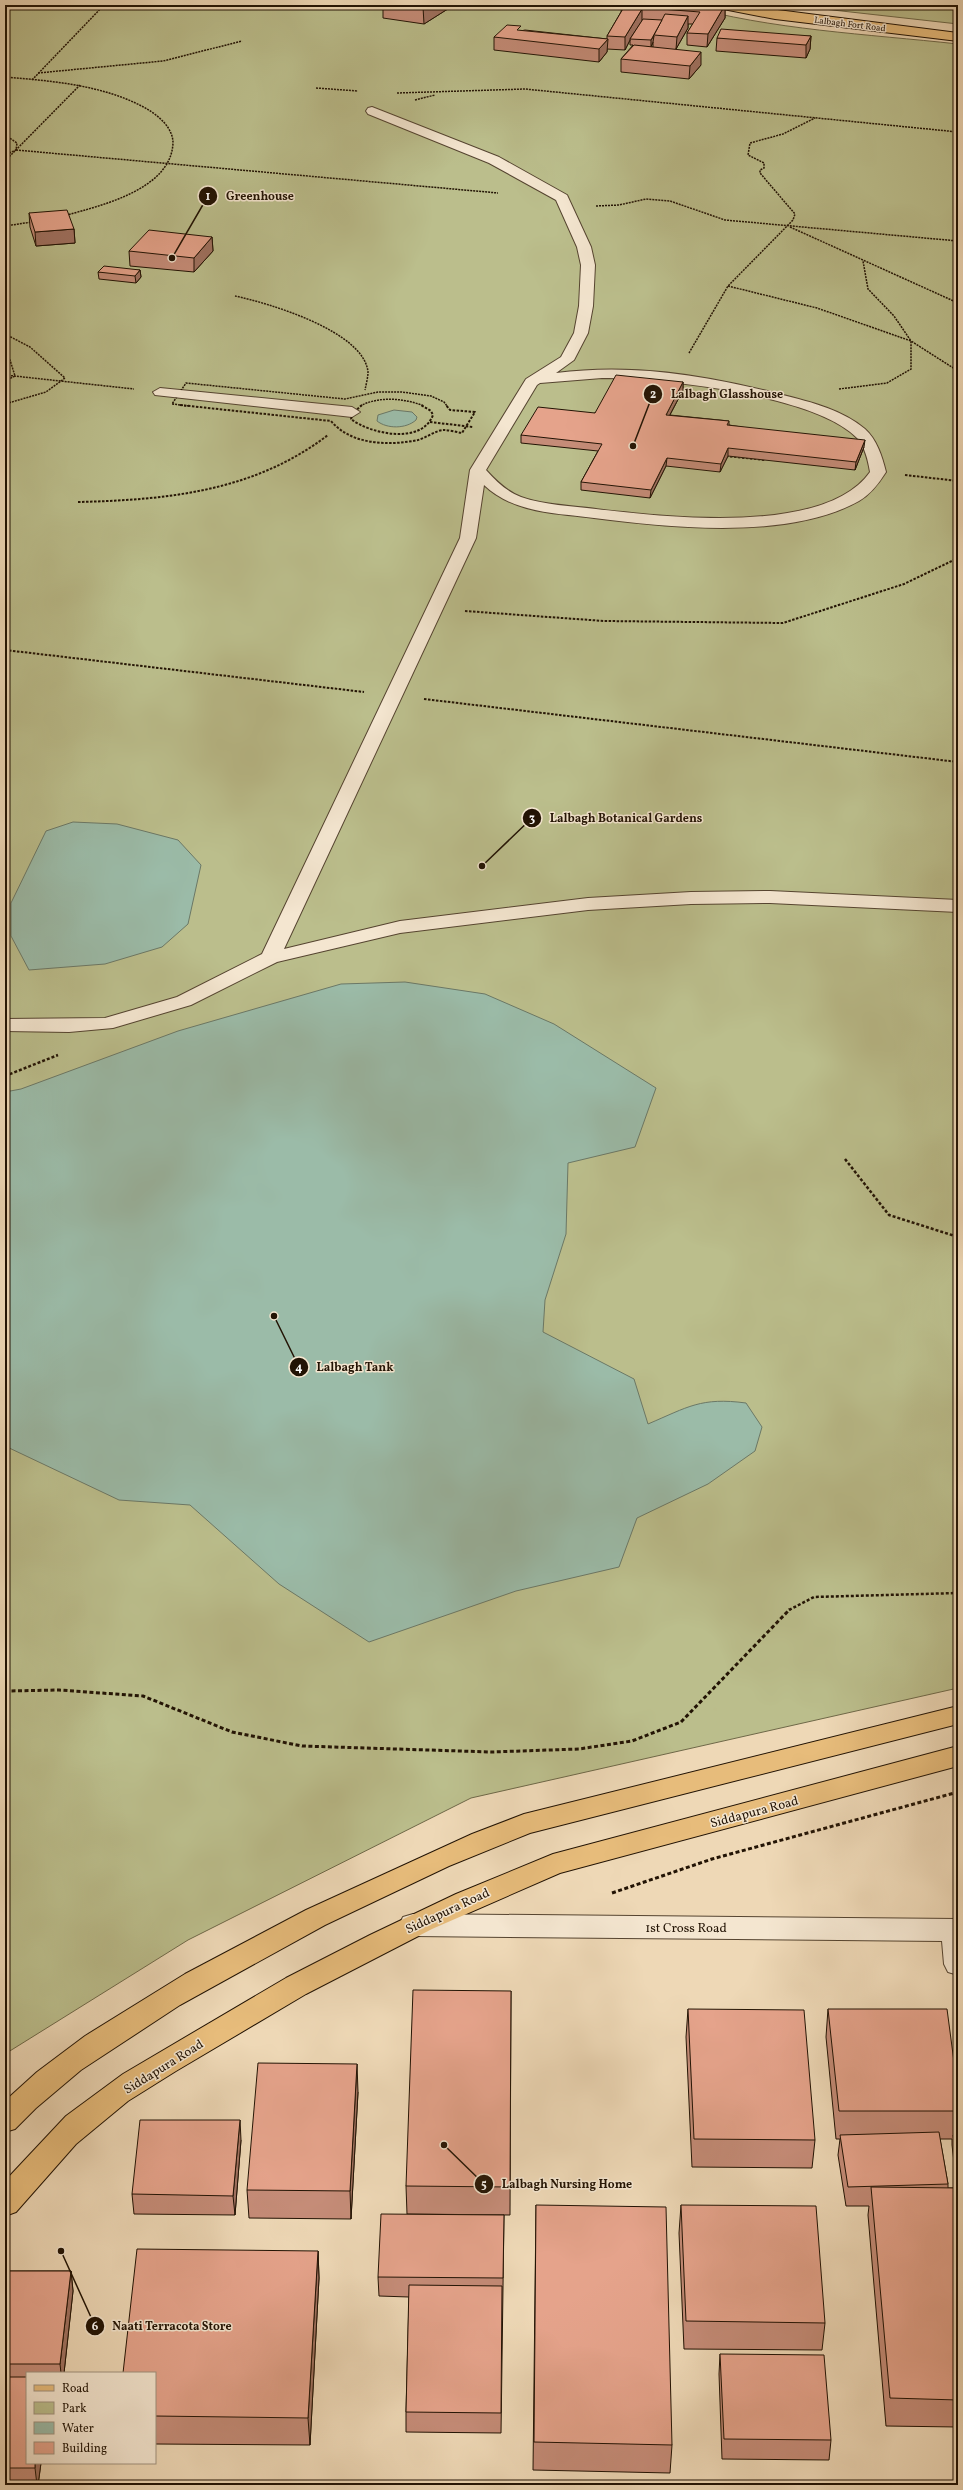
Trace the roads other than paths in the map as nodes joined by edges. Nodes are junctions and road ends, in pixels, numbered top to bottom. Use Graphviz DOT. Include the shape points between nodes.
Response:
graph roads {
  1 [pos="718,5"];
  2 [pos="759,5"];
  3 [pos="958,29"];
  4 [pos="958,37"];
  5 [pos="372,112"];
  6 [pos="531,382"];
  7 [pos="160,392"];
  8 [pos="350,411"];
  9 [pos="478,470"];
  10 [pos="958,906"];
  11 [pos="270,958"];
  12 [pos="5,1025"];
  13 [pos="958,1715"];
  14 [pos="958,1756"];
  15 [pos="413,1925"];
  16 [pos="956,1930"];
  17 [pos="958,1964"];
  18 [pos="5,2120"];
  19 [pos="5,2203"];
  1 -- 4 [label="main road, Lalbagh Fort Road" via="775,15"];
  2 -- 3 [label="main road, Lalbagh Fort Road"];
  5 -- 6 [label="street" via="494,160 562,198 584,248 588,265 583,326 567,360"];
  6 -- 9 [label="street"];
  6 -- 9 [label="street" via="569,374 676,377 816,408 841,419 860,433 874,452 878,472 869,485 854,498 827,509 792,518 718,522 609,515 551,507 511,498 491,484"];
  7 -- 8 [label="street"];
  9 -- 11 [label="street" via="468,538"];
  10 -- 11 [label="street" via="770,896 588,904 400,927"];
  11 -- 12 [label="street" via="184,1001 106,1024"];
  13 -- 18 [label="main road" via="524,1824 465,1847 371,1888 263,1943 126,2022 74,2060"];
  14 -- 15 [label="main road, Siddapura Road" via="553,1864"];
  15 -- 16 [label="street, 1st Cross Road"];
  15 -- 19 [label="main road, Siddapura Road" via="312,1976 143,2076 88,2116 32,2171"];
  16 -- 17 [label="street"];
}
